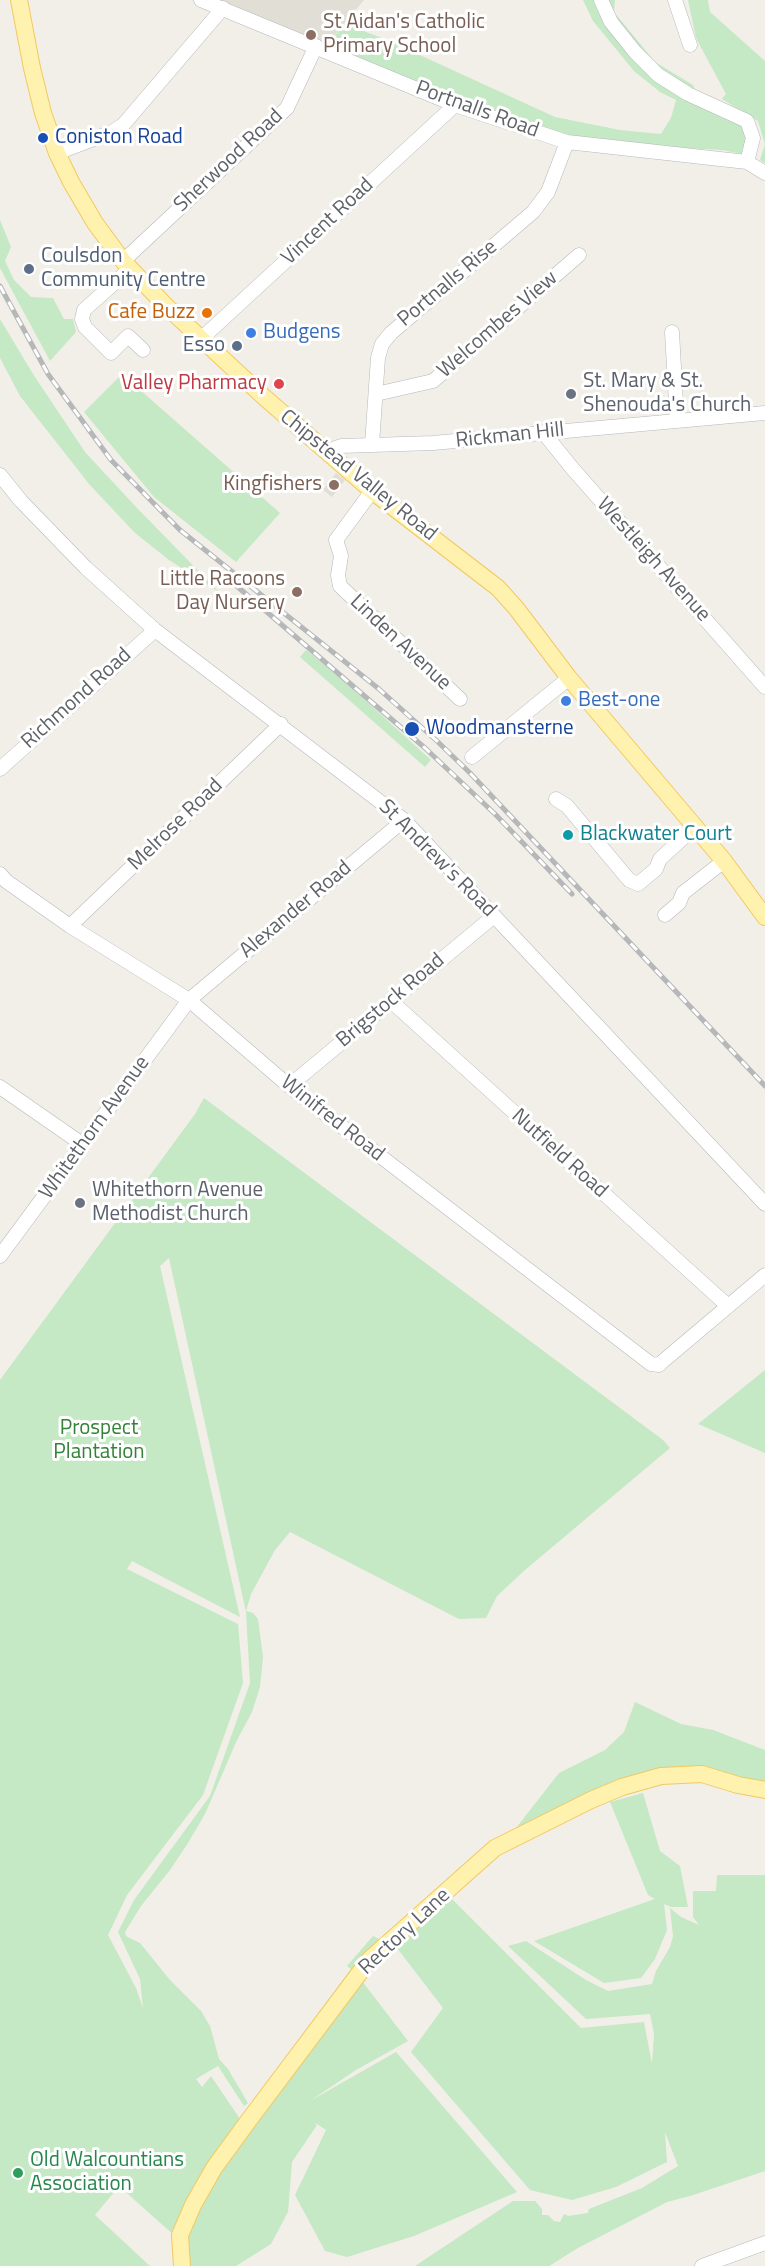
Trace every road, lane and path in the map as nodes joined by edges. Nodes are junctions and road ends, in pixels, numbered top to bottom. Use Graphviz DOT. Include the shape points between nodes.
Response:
graph roads {
  1 [pos="19,0"];
  2 [pos="201,0"];
  3 [pos="601,0"];
  4 [pos="675,0"];
  5 [pos="223,9"];
  6 [pos="690,45"];
  7 [pos="316,46"];
  8 [pos="455,105"];
  9 [pos="567,142"];
  10 [pos="57,153"];
  11 [pos="747,162"];
  12 [pos="765,173"];
  13 [pos="579,255"];
  14 [pos="126,265"];
  15 [pos="672,332"];
  16 [pos="201,339"];
  17 [pos="143,350"];
  18 [pos="376,394"];
  19 [pos="765,413"];
  20 [pos="676,421"];
  21 [pos="543,432"];
  22 [pos="372,444"];
  23 [pos="329,454"];
  24 [pos="0,475"];
  25 [pos="372,491"];
  26 [pos="155,630"];
  27 [pos="569,678"];
  28 [pos="765,687"];
  29 [pos="460,699"];
  30 [pos="281,724"];
  31 [pos="472,758"];
  32 [pos="0,769"];
  33 [pos="556,799"];
  34 [pos="404,820"];
  35 [pos="695,827"];
  36 [pos="724,861"];
  37 [pos="0,874"];
  38 [pos="665,915"];
  39 [pos="494,916"];
  40 [pos="765,917"];
  41 [pos="70,926"];
  42 [pos="189,1000"];
  43 [pos="391,1001"];
  44 [pos="289,1086"];
  45 [pos="0,1087"];
  46 [pos="82,1144"];
  47 [pos="765,1204"];
  48 [pos="0,1256"];
  49 [pos="765,1275"];
  50 [pos="728,1306"];
  51 [pos="765,1790"];
  52 [pos="765,2243"];
  53 [pos="182,2266"];
  54 [pos="702,2266"];
  1 -- 10 [label="main road, Chipstead Valley Road" via="34,79"];
  2 -- 5 [label="street, Portnalls Road"];
  3 -- 11 [label="street" via="611,22 658,75 688,94 747,121 753,138"];
  4 -- 6 [label="street"];
  5 -- 7 [label="street, Portnalls Road"];
  5 -- 10 [label="street" via="123,125"];
  7 -- 8 [label="street, Portnalls Road"];
  7 -- 14 [label="street, Sherwood Road" via="287,108"];
  8 -- 9 [label="street, Portnalls Road"];
  8 -- 16 [label="street, Vincent Road"];
  9 -- 11 [label="street, Portnalls Road"];
  9 -- 18 [label="street, Portnalls Rise" via="548,192 533,212 386,338 380,351"];
  10 -- 14 [label="main road, Chipstead Valley Road" via="95,223"];
  11 -- 12 [label="street, Portnalls Road"];
  13 -- 18 [label="street, Welcombes View" via="433,381"];
  14 -- 16 [label="main road, Chipstead Valley Road"];
  14 -- 17 [label="street, Sherwood Road" via="84,310 82,319 111,353 128,336"];
  15 -- 20 [label="street"];
  16 -- 23 [label="main road, Chipstead Valley Road"];
  18 -- 22 [label="street, Portnalls Rise"];
  19 -- 20 [label="street, Rickman Hill"];
  20 -- 21 [label="street, Rickman Hill"];
  21 -- 22 [label="street, Rickman Hill" via="433,443"];
  21 -- 28 [label="street, Westleigh Avenue"];
  22 -- 23 [label="street, Rickman Hill" via="341,446"];
  23 -- 25 [label="main road, Chipstead Valley Road"];
  24 -- 26 [label="street, St Andrew's Road" via="86,568"];
  25 -- 27 [label="main road, Chipstead Valley Road" via="498,588"];
  25 -- 29 [label="street, Linden Avenue" via="336,540 341,556 340,586"];
  26 -- 30 [label="street, St Andrew's Road"];
  26 -- 32 [label="street, Richmond Road"];
  27 -- 31 [label="street"];
  27 -- 35 [label="main road, Chipstead Valley Road"];
  30 -- 34 [label="street, St Andrew's Road"];
  30 -- 41 [label="street, Melrose Road"];
  33 -- 35 [label="street" via="567,806 629,880 638,884"];
  34 -- 39 [label="street, St Andrew's Road"];
  34 -- 42 [label="street, Alexander Road"];
  35 -- 36 [label="main road, Chipstead Valley Road"];
  36 -- 38 [label="street" via="683,893 679,903"];
  36 -- 40 [label="main road, Chipstead Valley Road"];
  37 -- 41 [label="street, Winifred Road"];
  39 -- 43 [label="street, Brigstock Road"];
  39 -- 47 [label="street, St Andrew's Road"];
  41 -- 42 [label="street, Winifred Road"];
  42 -- 44 [label="street, Winifred Road"];
  42 -- 46 [label="street, Whitethorn Avenue"];
  43 -- 44 [label="street, Brigstock Road"];
  43 -- 50 [label="street, Nutfield Road"];
  44 -- 50 [label="street, Winifred Road" via="647,1362 662,1362"];
  45 -- 46 [label="street"];
  46 -- 48 [label="street, Whitethorn Avenue"];
  49 -- 50 [label="street"];
  51 -- 53 [label="main road, Rectory Lane" via="702,1774 661,1776 591,1800 495,1848 370,1959 284,2073 214,2168 193,2205 180,2235"];
  52 -- 54 [label="street"];
}
